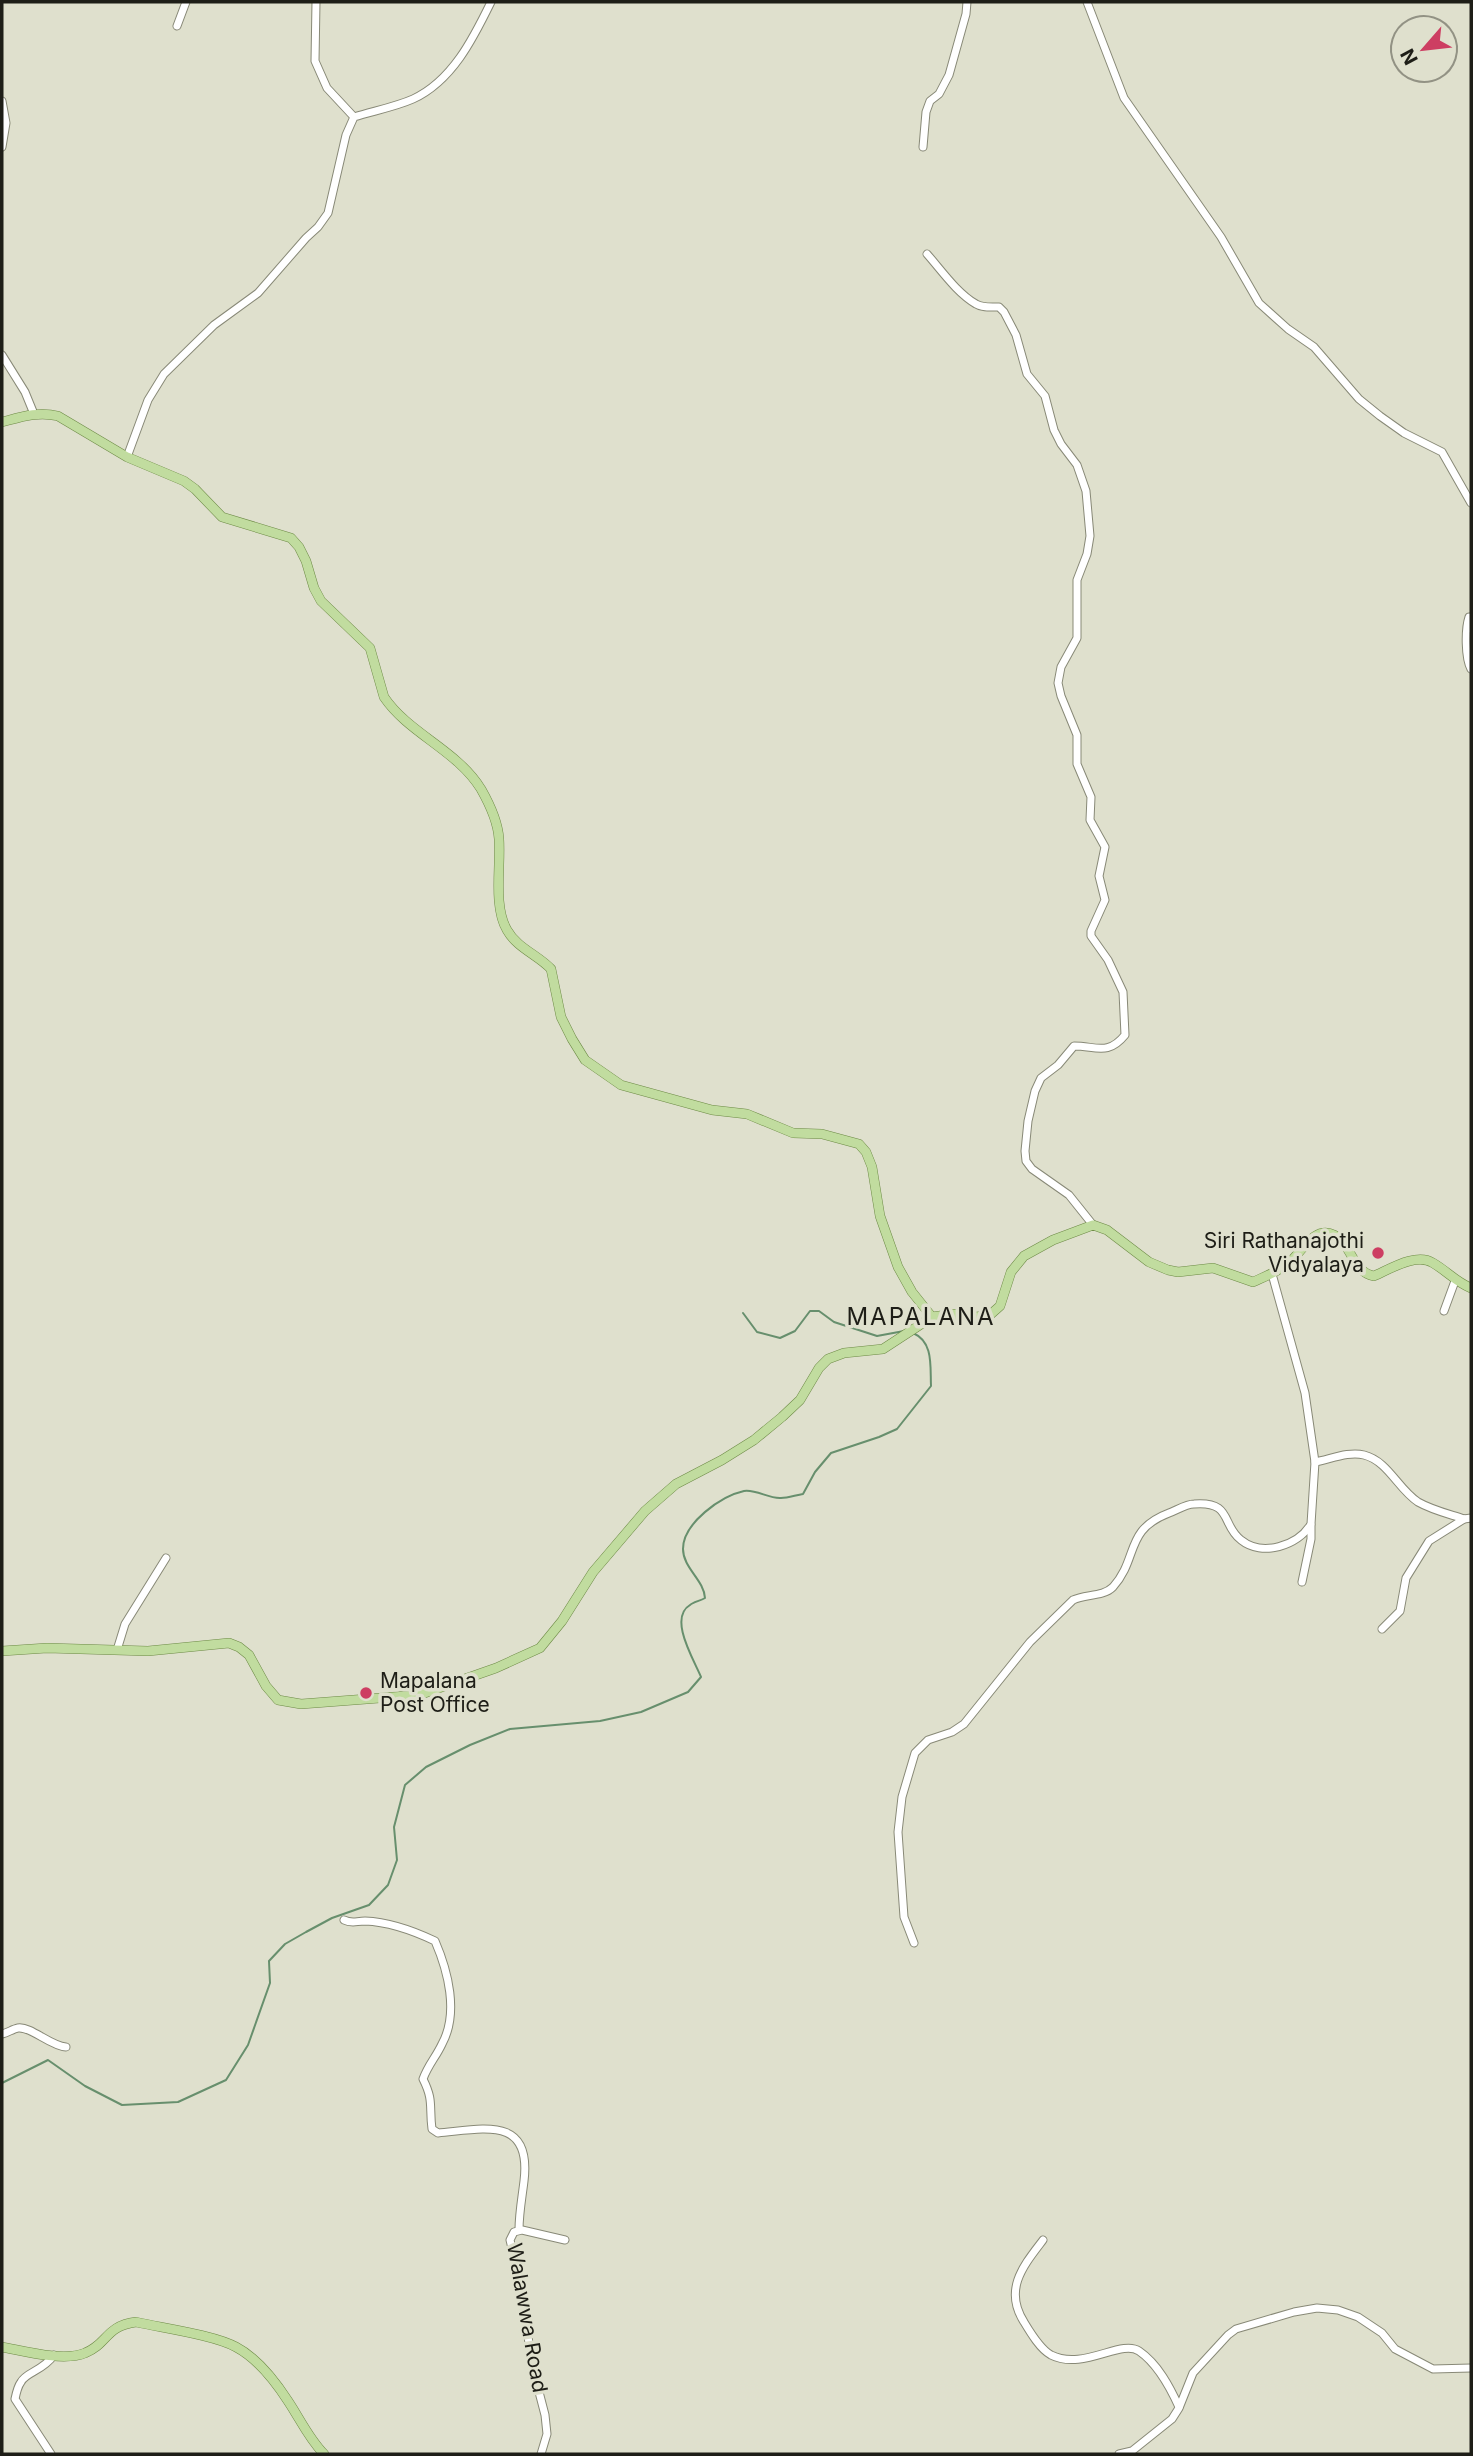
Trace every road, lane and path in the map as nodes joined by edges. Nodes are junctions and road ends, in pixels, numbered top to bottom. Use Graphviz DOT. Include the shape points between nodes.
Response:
graph roads {
  1 [pos="186,2"];
  2 [pos="316,2"];
  3 [pos="491,2"];
  4 [pos="967,2"];
  5 [pos="1087,2"];
  6 [pos="177,26"];
  7 [pos="2,101"];
  8 [pos="354,117"];
  9 [pos="2,147"];
  10 [pos="923,147"];
  11 [pos="927,254"];
  12 [pos="2,355"];
  13 [pos="34,414"];
  14 [pos="2,422"];
  15 [pos="127,457"];
  16 [pos="1471,503"];
  17 [pos="1471,617"];
  18 [pos="1471,669"];
  19 [pos="1093,1226"];
  20 [pos="1272,1274"];
  21 [pos="1455,1281"];
  22 [pos="1471,1288"];
  23 [pos="1444,1311"];
  24 [pos="933,1317"];
  25 [pos="1315,1462"];
  26 [pos="1468,1518"];
  27 [pos="1311,1524"];
  28 [pos="166,1558"];
  29 [pos="1302,1582"];
  30 [pos="1382,1629"];
  31 [pos="117,1650"];
  32 [pos="2,1651"];
  33 [pos="344,1920"];
  34 [pos="914,1943"];
  35 [pos="2,2034"];
  36 [pos="66,2047"];
  37 [pos="519,2230"];
  38 [pos="565,2240"];
  39 [pos="1043,2240"];
  40 [pos="2,2347"];
  41 [pos="54,2355"];
  42 [pos="1471,2368"];
  43 [pos="1179,2408"];
  44 [pos="51,2454"];
  45 [pos="324,2454"];
  46 [pos="541,2454"];
  47 [pos="1119,2454"];
  1 -- 6 [label="street"];
  2 -- 8 [label="street" via="315,61 327,88"];
  3 -- 8 [label="street" via="473,38 437,83 413,99"];
  4 -- 10 [label="street" via="949,75 926,112"];
  5 -- 16 [label="street" via="1124,98 1221,237 1259,303 1314,347 1359,399 1404,433 1442,452"];
  7 -- 9 [label="street" via="6,123"];
  8 -- 15 [label="street" via="328,213 258,293 214,325 164,374 148,400"];
  11 -- 19 [label="street" via="976,304 1004,312 1027,374 1045,396 1054,430 1077,465 1086,491 1090,536 1077,580 1077,638 1058,683 1077,735 1077,764 1091,797 1090,820 1105,847 1099,876 1105,900 1091,936 1123,992 1125,1035 1098,1051 1074,1046 1041,1078 1034,1091 1025,1151 1032,1169 1069,1195"];
  12 -- 13 [label="street"];
  13 -- 14 [label="main road"];
  13 -- 15 [label="main road" via="58,416"];
  15 -- 24 [label="main road" via="184,481 222,517 291,538 299,547 321,601 370,648 388,703 447,752 480,789 499,838 498,879 507,930 551,969 561,1017 585,1060 621,1085 712,1110 747,1114 793,1133 822,1134 859,1144 872,1167 880,1216 898,1267"];
  17 -- 18 [label="street" via="1465,631"];
  19 -- 20 [label="main road" via="1107,1230 1149,1262 1168,1270 1213,1268 1253,1282"];
  19 -- 24 [label="main road" via="1024,1256 1011,1272 1000,1306 991,1314"];
  20 -- 21 [label="main road" via="1311,1238 1328,1233 1347,1247 1367,1275 1426,1259"];
  20 -- 25 [label="street" via="1297,1360"];
  21 -- 22 [label="main road"];
  21 -- 23 [label="street"];
  24 -- 31 [label="main road" via="883,1349 828,1359 800,1400 782,1417 733,1453 676,1484 645,1511 593,1572 540,1648 496,1668 419,1695 301,1704 278,1700 249,1655 229,1643"];
  25 -- 26 [label="street" via="1350,1454 1373,1458 1418,1502"];
  25 -- 27 [label="street"];
  26 -- 30 [label="street" via="1429,1541 1406,1578 1400,1611"];
  27 -- 29 [label="street"];
  27 -- 34 [label="street" via="1287,1544 1263,1548 1237,1537 1224,1512 1213,1506 1193,1504 1154,1518 1135,1539 1112,1588 1073,1600 1030,1642 964,1724 928,1740 915,1753 898,1832 904,1917"];
  28 -- 31 [label="street" via="125,1624"];
  31 -- 32 [label="main road" via="47,1647"];
  33 -- 37 [label="street" via="393,1926 435,1941 449,1986 449,2022 423,2078 432,2097 432,2129 438,2133 492,2128 520,2141 525,2160"];
  35 -- 36 [label="street" via="24,2029 57,2047"];
  37 -- 38 [label="street, Walawwa Road"];
  37 -- 46 [label="street, Walawwa Road" via="510,2240 545,2415 547,2434"];
  39 -- 43 [label="street" via="1021,2269 1014,2288 1021,2318 1033,2336 1048,2354 1063,2359 1100,2356 1125,2347 1138,2350 1163,2376"];
  40 -- 41 [label="main road"];
  41 -- 44 [label="street" via="21,2381 15,2399"];
  41 -- 45 [label="main road" via="86,2353 112,2329 136,2322 235,2346 269,2376"];
  42 -- 43 [label="street" via="1433,2369 1395,2349 1382,2333 1358,2317 1317,2308 1236,2329 1193,2373"];
  43 -- 47 [label="street" via="1148,2439"];
}
